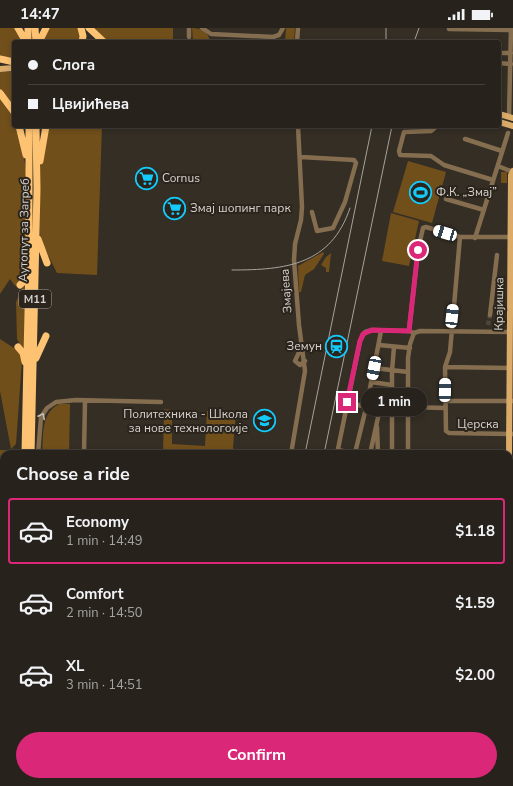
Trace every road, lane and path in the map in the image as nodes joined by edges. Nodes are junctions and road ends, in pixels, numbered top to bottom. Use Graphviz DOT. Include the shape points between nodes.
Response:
graph roads {
  1 [pos="18,28"];
  2 [pos="28,28"];
  3 [pos="35,28"];
  4 [pos="46,28"];
  5 [pos="81,28"];
  6 [pos="88,28"];
  7 [pos="189,28"];
  8 [pos="202,28"];
  9 [pos="283,28"];
  10 [pos="298,28"];
  11 [pos="449,29"];
  12 [pos="511,29"];
  13 [pos="189,37"];
  14 [pos="26,40"];
  15 [pos="27,40"];
  16 [pos="36,40"];
  17 [pos="40,40"];
  18 [pos="82,40"];
  19 [pos="92,40"];
  20 [pos="102,40"];
  21 [pos="297,40"];
  22 [pos="512,43"];
  23 [pos="501,53"];
  24 [pos="512,55"];
  25 [pos="0,58"];
  26 [pos="12,61"];
  27 [pos="12,62"];
  28 [pos="0,63"];
  29 [pos="501,63"];
  30 [pos="511,64"];
  31 [pos="0,68"];
  32 [pos="12,68"];
  33 [pos="512,74"];
  34 [pos="512,85"];
  35 [pos="0,94"];
  36 [pos="512,106"];
  37 [pos="12,109"];
  38 [pos="501,114"];
  39 [pos="511,117"];
  40 [pos="501,123"];
  41 [pos="513,126"];
  42 [pos="19,128"];
  43 [pos="29,128"];
  44 [pos="36,128"];
  45 [pos="46,128"];
  46 [pos="298,128"];
  47 [pos="435,128"];
  48 [pos="508,133"];
  49 [pos="465,139"];
  50 [pos="502,151"];
  51 [pos="301,157"];
  52 [pos="498,166"];
  53 [pos="513,171"];
  54 [pos="30,176"];
  55 [pos="493,180"];
  56 [pos="36,189"];
  57 [pos="446,199"];
  58 [pos="484,210"];
  59 [pos="312,212"];
  60 [pos="36,230"];
  61 [pos="512,237"];
  62 [pos="460,238"];
  63 [pos="475,238"];
  64 [pos="497,255"];
  65 [pos="29,262"];
  66 [pos="48,263"];
  67 [pos="20,285"];
  68 [pos="490,315"];
  69 [pos="488,325"];
  70 [pos="512,325"];
  71 [pos="381,331"];
  72 [pos="451,331"];
  73 [pos="488,331"];
  74 [pos="412,332"];
  75 [pos="510,332"];
  76 [pos="46,336"];
  77 [pos="379,345"];
  78 [pos="302,346"];
  79 [pos="18,347"];
  80 [pos="394,347"];
  81 [pos="410,348"];
  82 [pos="298,354"];
  83 [pos="303,361"];
  84 [pos="445,367"];
  85 [pos="374,368"];
  86 [pos="510,368"];
  87 [pos="30,370"];
  88 [pos="392,371"];
  89 [pos="408,372"];
  90 [pos="371,382"];
  91 [pos="392,385"];
  92 [pos="369,396"];
  93 [pos="392,399"];
  94 [pos="85,401"];
  95 [pos="445,401"];
  96 [pos="511,401"];
  97 [pos="161,402"];
  98 [pos="347,402"];
  99 [pos="366,408"];
  100 [pos="446,408"];
  101 [pos="408,409"];
  102 [pos="392,412"];
  103 [pos="379,413"];
  104 [pos="377,427"];
  105 [pos="511,434"];
  106 [pos="25,450"];
  107 [pos="31,450"];
  108 [pos="38,450"];
  109 [pos="84,450"];
  110 [pos="292,450"];
  111 [pos="337,450"];
  112 [pos="357,450"];
  113 [pos="371,450"];
  114 [pos="378,450"];
  115 [pos="392,450"];
  116 [pos="408,450"];
  117 [pos="509,450"];
  1 -- 14 [label="highway"];
  2 -- 15 [label="highway"];
  3 -- 16 [label="highway"];
  4 -- 17 [label="highway"];
  5 -- 18 [label="highway"];
  6 -- 19 [label="highway"];
  6 -- 20 [label="highway"];
  7 -- 13 [label="street"];
  8 -- 9 [label="street" via="211,34 273,37 279,35"];
  10 -- 21 [label="street"];
  11 -- 12 [label="street"];
  12 -- 22 [label="street"];
  22 -- 24 [label="street"];
  23 -- 24 [label="street"];
  24 -- 30 [label="street"];
  25 -- 26 [label="highway"];
  27 -- 28 [label="main road"];
  29 -- 30 [label="street"];
  30 -- 33 [label="street"];
  31 -- 32 [label="main road"];
  33 -- 34 [label="street"];
  34 -- 36 [label="street"];
  35 -- 37 [label="highway"];
  36 -- 39 [label="street"];
  38 -- 39 [label="main road"];
  40 -- 41 [label="main road"];
  42 -- 54 [label="highway"];
  43 -- 54 [label="highway, Аутопут за Загреб / M11"];
  44 -- 56 [label="highway, Аутопут за Загреб / M11"];
  45 -- 56 [label="highway"];
  46 -- 51 [label="street, Змајева"];
  47 -- 55 [label="street" via="431,131 404,132 400,155 431,156 444,165"];
  48 -- 50 [label="street"];
  49 -- 50 [label="street"];
  50 -- 52 [label="street"];
  51 -- 59 [label="street" via="349,158 356,163 345,202 333,228 317,230"];
  51 -- 78 [label="street, Змајева" via="302,212 294,260"];
  52 -- 53 [label="street, Крајишка"];
  52 -- 55 [label="street"];
  53 -- 61 [label="main road, Крајишка"];
  54 -- 65 [label="highway, Аутопут за Загреб / M11"];
  55 -- 58 [label="street"];
  56 -- 60 [label="highway, Аутопут за Загреб / M11"];
  57 -- 58 [label="street"];
  58 -- 63 [label="street"];
  60 -- 66 [label="highway"];
  60 -- 87 [label="highway, Аутопут за Загреб / M11"];
  61 -- 63 [label="street"];
  61 -- 70 [label="main road, Крајишка"];
  62 -- 63 [label="street"];
  62 -- 72 [label="street"];
  62 -- 74 [label="street" via="426,227 422,230 418,250"];
  64 -- 68 [label="street"];
  65 -- 67 [label="highway" via="25,278"];
  65 -- 87 [label="highway, Аутопут за Загреб / M11"];
  69 -- 73 [label="street"];
  70 -- 75 [label="main road, Крајишка"];
  71 -- 74 [label="street"];
  71 -- 77 [label="street"];
  71 -- 98 [label="street" via="365,332 360,341"];
  72 -- 73 [label="street"];
  72 -- 74 [label="street"];
  72 -- 84 [label="street" via="450,352"];
  73 -- 75 [label="street"];
  74 -- 81 [label="street"];
  75 -- 86 [label="main road, Крајишка"];
  76 -- 87 [label="highway"];
  77 -- 80 [label="street"];
  77 -- 85 [label="street"];
  78 -- 82 [label="street"];
  78 -- 83 [label="street, Змајева"];
  79 -- 87 [label="highway"];
  80 -- 81 [label="street"];
  80 -- 88 [label="street"];
  81 -- 89 [label="street"];
  82 -- 83 [label="street"];
  82 -- 83 [label="street" via="296,362"];
  83 -- 110 [label="street" via="306,371"];
  84 -- 86 [label="street"];
  84 -- 95 [label="street"];
  85 -- 88 [label="street"];
  85 -- 90 [label="street"];
  86 -- 96 [label="main road, Крајишка"];
  87 -- 106 [label="highway, Аутопут за Загреб / M11"];
  87 -- 107 [label="highway, Аутопут за Загреб / M11"];
  88 -- 89 [label="street"];
  88 -- 91 [label="street"];
  89 -- 101 [label="street"];
  90 -- 91 [label="street"];
  90 -- 92 [label="street"];
  91 -- 93 [label="street"];
  92 -- 93 [label="street"];
  92 -- 99 [label="street"];
  93 -- 102 [label="street"];
  94 -- 97 [label="street"];
  108 -- 94 [label="street, one-way" via="42,414 56,402"];
  94 -- 109 [label="street"];
  95 -- 96 [label="street"];
  95 -- 100 [label="street"];
  96 -- 105 [label="main road, Крајишка"];
  98 -- 99 [label="street"];
  98 -- 111 [label="street"];
  99 -- 103 [label="street"];
  99 -- 112 [label="street"];
  100 -- 101 [label="street"];
  100 -- 105 [label="street, Церска" via="446,432"];
  101 -- 102 [label="street"];
  101 -- 116 [label="street"];
  102 -- 103 [label="street"];
  102 -- 115 [label="street"];
  103 -- 104 [label="street"];
  104 -- 113 [label="street"];
  104 -- 114 [label="street"];
  105 -- 117 [label="main road, Крајишка"];
}
